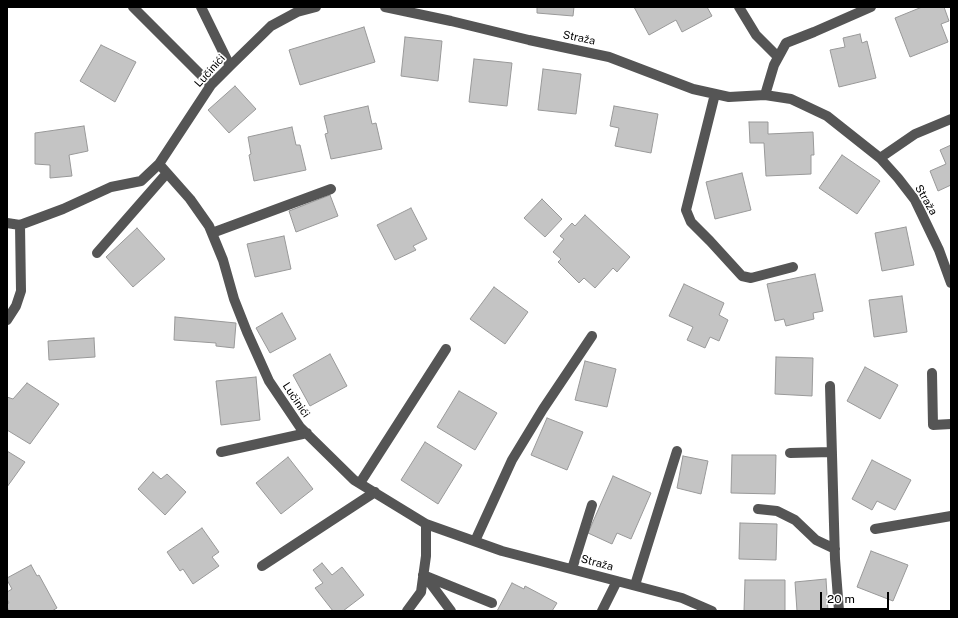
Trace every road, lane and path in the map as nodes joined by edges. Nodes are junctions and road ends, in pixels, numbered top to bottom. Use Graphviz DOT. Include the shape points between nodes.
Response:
graph roads {
  1 [pos="133,7"];
  2 [pos="201,7"];
  3 [pos="316,7"];
  4 [pos="385,7"];
  5 [pos="739,7"];
  6 [pos="871,7"];
  7 [pos="297,9"];
  8 [pos="778,57"];
  9 [pos="230,66"];
  10 [pos="211,85"];
  11 [pos="715,94"];
  12 [pos="765,95"];
  13 [pos="951,119"];
  14 [pos="880,158"];
  15 [pos="159,164"];
  16 [pos="167,173"];
  17 [pos="331,188"];
  18 [pos="7,223"];
  19 [pos="20,225"];
  20 [pos="212,233"];
  21 [pos="97,253"];
  22 [pos="793,267"];
  23 [pos="951,283"];
  24 [pos="7,320"];
  25 [pos="592,336"];
  26 [pos="446,349"];
  27 [pos="932,373"];
  28 [pos="830,386"];
  29 [pos="951,424"];
  30 [pos="307,433"];
  31 [pos="677,450"];
  32 [pos="220,452"];
  33 [pos="832,452"];
  34 [pos="790,453"];
  35 [pos="360,483"];
  36 [pos="375,492"];
  37 [pos="592,505"];
  38 [pos="758,509"];
  39 [pos="951,516"];
  40 [pos="426,524"];
  41 [pos="875,529"];
  42 [pos="476,541"];
  43 [pos="834,549"];
  44 [pos="262,566"];
  45 [pos="572,569"];
  46 [pos="423,575"];
  47 [pos="617,581"];
  48 [pos="635,585"];
  49 [pos="492,603"];
  50 [pos="407,611"];
  51 [pos="450,611"];
  52 [pos="602,611"];
  53 [pos="712,611"];
  54 [pos="839,611"];
  1 -- 10 [label="street"];
  2 -- 9 [label="street"];
  3 -- 7 [label="street"];
  4 -- 11 [label="street, Straža" via="609,57 693,89"];
  5 -- 8 [label="street" via="756,35"];
  6 -- 8 [label="street" via="786,42"];
  7 -- 9 [label="street, Lučinići" via="271,26"];
  8 -- 12 [label="street"];
  9 -- 10 [label="street, Lučinići"];
  10 -- 15 [label="street, Lučinići"];
  11 -- 12 [label="street, Straža" via="729,97"];
  11 -- 22 [label="street" via="686,210 691,222 742,276 751,278"];
  12 -- 14 [label="street, Straža" via="791,99 826,116"];
  13 -- 14 [label="street" via="915,134"];
  14 -- 23 [label="street, Straža" via="915,200 939,250"];
  15 -- 16 [label="street, Lučinići"];
  15 -- 19 [label="street, Lučinići" via="141,180 111,187"];
  16 -- 20 [label="street, Lučinići" via="190,199"];
  16 -- 21 [label="street"];
  17 -- 20 [label="street"];
  18 -- 19 [label="street, Lučinići"];
  19 -- 24 [label="street" via="21,291 16,306"];
  20 -- 30 [label="street, Lučinići" via="234,299 269,381 300,427"];
  25 -- 42 [label="street" via="512,460"];
  26 -- 35 [label="street"];
  27 -- 29 [label="street" via="933,425"];
  28 -- 33 [label="street"];
  30 -- 32 [label="street"];
  30 -- 35 [label="street, Lučinići"];
  31 -- 48 [label="street"];
  33 -- 34 [label="street"];
  33 -- 43 [label="street"];
  35 -- 36 [label="street, Lučinići"];
  36 -- 40 [label="street, Lučinići"];
  36 -- 44 [label="street"];
  37 -- 45 [label="street"];
  38 -- 43 [label="street" via="777,511 795,520 816,540"];
  39 -- 41 [label="street"];
  40 -- 42 [label="street, Straža"];
  40 -- 46 [label="street"];
  42 -- 45 [label="street, Straža" via="502,551"];
  43 -- 54 [label="street"];
  45 -- 47 [label="street, Straža"];
  46 -- 49 [label="street"];
  46 -- 50 [label="street" via="421,592"];
  46 -- 51 [label="street"];
  47 -- 48 [label="street, Straža"];
  47 -- 52 [label="street"];
  48 -- 53 [label="street, Straža" via="682,598"];
}
